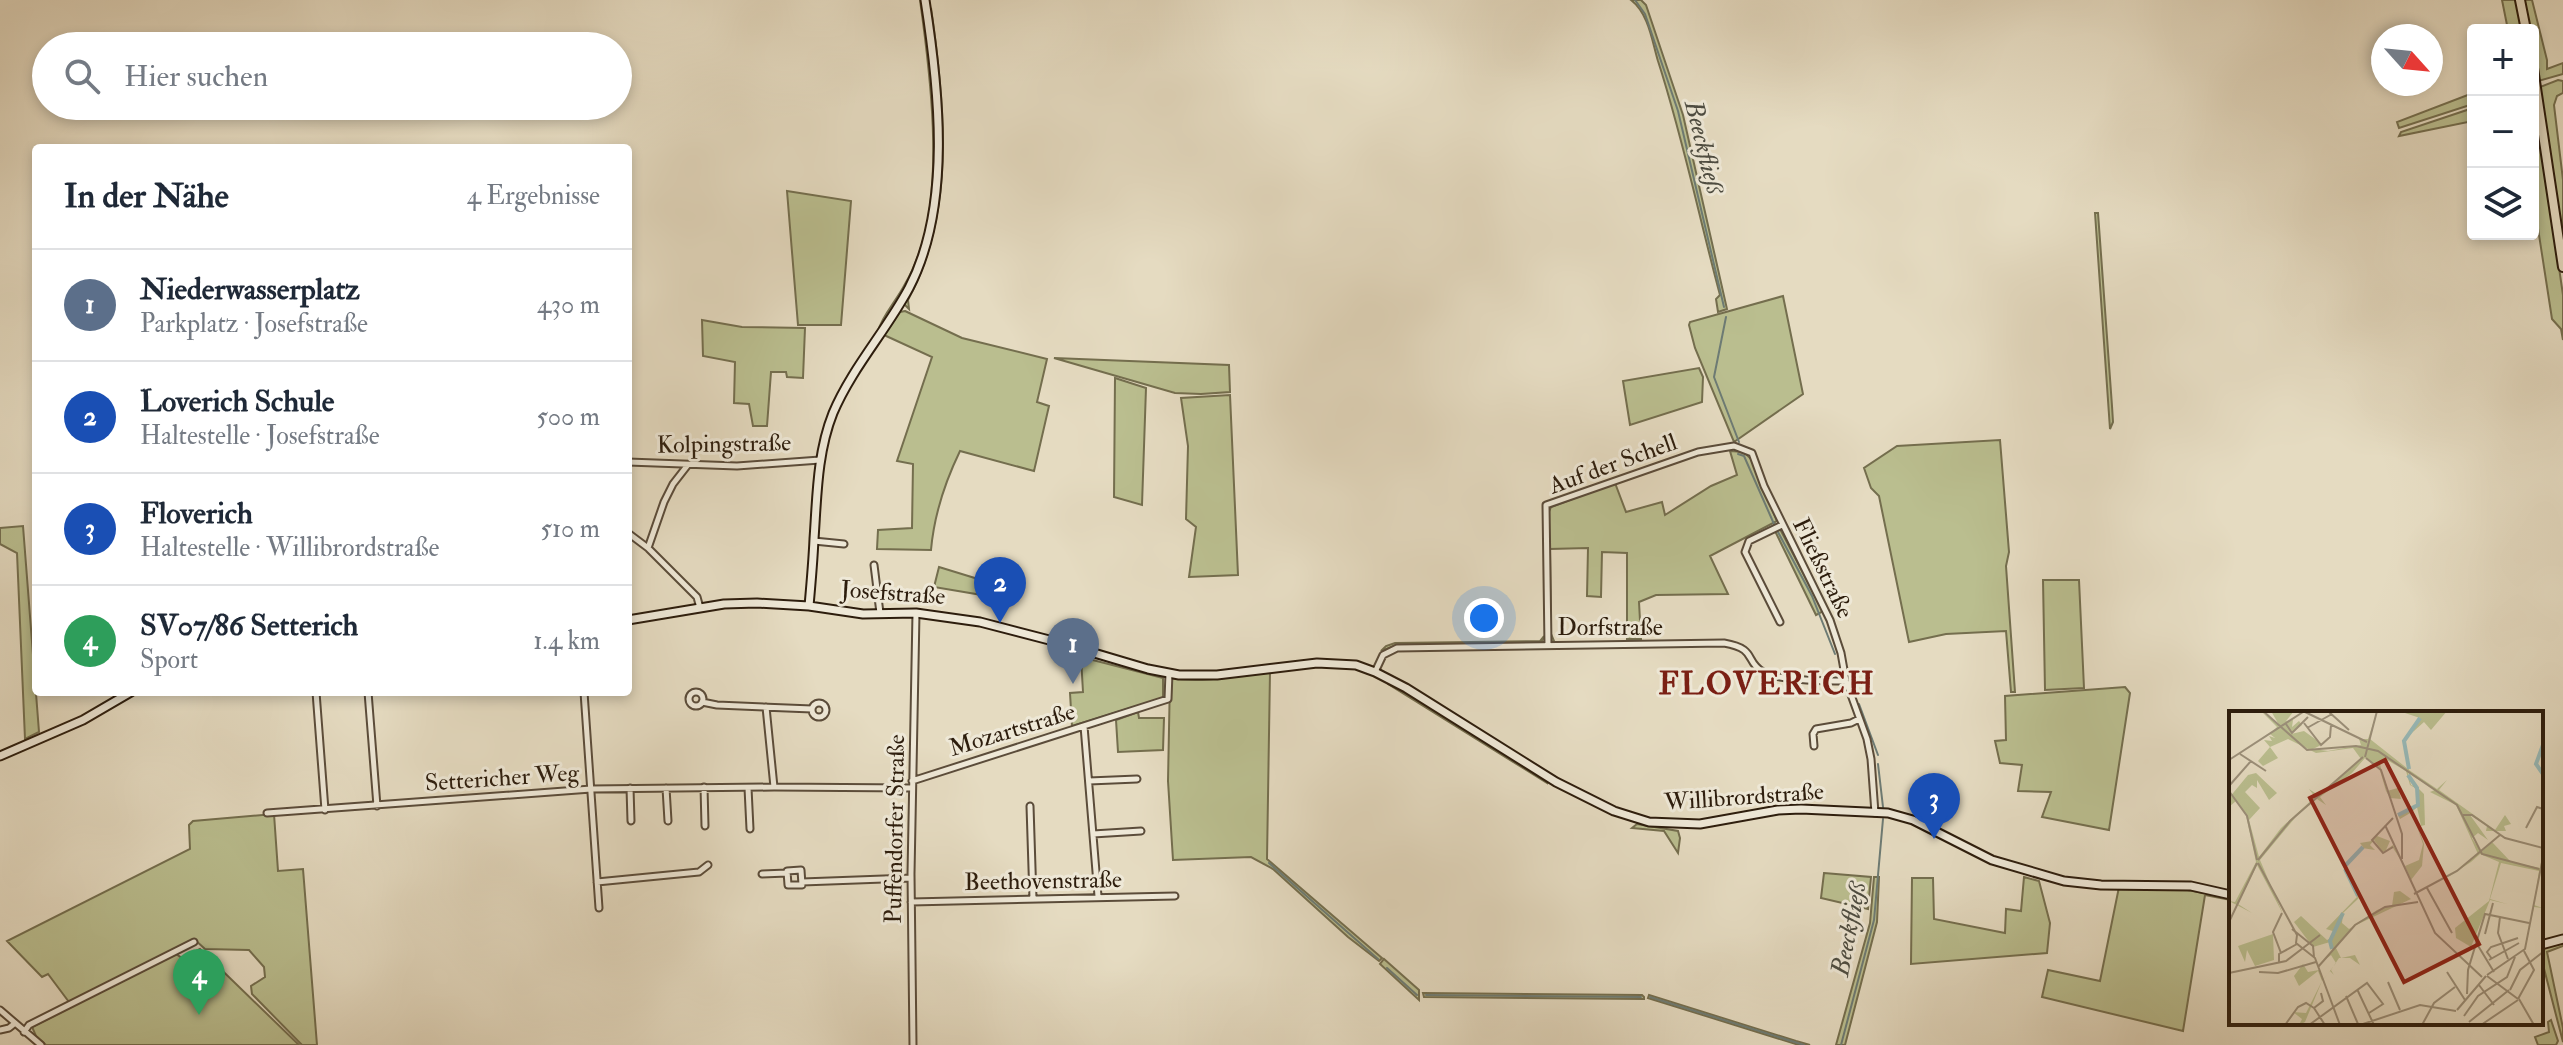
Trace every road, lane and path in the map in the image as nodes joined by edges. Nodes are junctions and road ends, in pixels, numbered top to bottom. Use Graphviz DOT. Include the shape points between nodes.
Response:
graph roads {
  1 [pos="925,0"];
  2 [pos="2520,0"];
  3 [pos="2525,24"];
  4 [pos="2537,96"];
  5 [pos="2563,267"];
  6 [pos="1734,446"];
  7 [pos="820,460"];
  8 [pos="632,462"];
  9 [pos="687,466"];
  10 [pos="1782,525"];
  11 [pos="632,536"];
  12 [pos="814,541"];
  13 [pos="844,544"];
  14 [pos="648,548"];
  15 [pos="874,565"];
  16 [pos="809,606"];
  17 [pos="700,608"];
  18 [pos="880,613"];
  19 [pos="916,613"];
  20 [pos="632,619"];
  21 [pos="1780,622"];
  22 [pos="1548,645"];
  23 [pos="1244,671"];
  24 [pos="1375,672"];
  25 [pos="1169,673"];
  26 [pos="1846,681"];
  27 [pos="124,696"];
  28 [pos="316,696"];
  29 [pos="368,696"];
  30 [pos="584,696"];
  31 [pos="702,702"];
  32 [pos="766,707"];
  33 [pos="812,709"];
  34 [pos="1859,719"];
  35 [pos="1084,726"];
  36 [pos="1814,746"];
  37 [pos="0,756"];
  38 [pos="1137,779"];
  39 [pos="912,781"];
  40 [pos="1089,781"];
  41 [pos="704,787"];
  42 [pos="774,787"];
  43 [pos="630,788"];
  44 [pos="666,788"];
  45 [pos="748,788"];
  46 [pos="912,788"];
  47 [pos="591,789"];
  48 [pos="377,806"];
  49 [pos="1030,806"];
  50 [pos="325,810"];
  51 [pos="267,813"];
  52 [pos="1875,813"];
  53 [pos="631,821"];
  54 [pos="668,821"];
  55 [pos="705,826"];
  56 [pos="750,829"];
  57 [pos="1141,831"];
  58 [pos="1093,834"];
  59 [pos="708,865"];
  60 [pos="787,873"];
  61 [pos="762,874"];
  62 [pos="911,878"];
  63 [pos="597,882"];
  64 [pos="802,882"];
  65 [pos="2229,895"];
  66 [pos="1098,896"];
  67 [pos="1175,896"];
  68 [pos="1033,899"];
  69 [pos="911,902"];
  70 [pos="599,908"];
  71 [pos="2563,939"];
  72 [pos="194,942"];
  73 [pos="2543,944"];
  74 [pos="0,1010"];
  75 [pos="14,1024"];
  76 [pos="0,1030"];
  77 [pos="24,1032"];
  78 [pos="41,1045"];
  79 [pos="913,1045"];
  1 -- 7 [label="street" via="936,118 930,234 909,287 833,414"];
  2 -- 3 [label="main road"];
  4 -- 5 [label="main road"];
  6 -- 10 [label="street, Fließstraße" via="1752,453"];
  6 -- 22 [label="street, Auf der Schell" via="1698,452 1546,505"];
  7 -- 9 [label="street, Kolpingstraße"];
  7 -- 12 [label="street"];
  8 -- 9 [label="street, Kolpingstraße"];
  9 -- 14 [label="street" via="664,502"];
  10 -- 21 [label="street" via="1749,541 1745,552"];
  10 -- 26 [label="street, Fließstraße" via="1830,620"];
  11 -- 14 [label="street"];
  12 -- 13 [label="street"];
  12 -- 16 [label="street"];
  14 -- 17 [label="street" via="697,597"];
  15 -- 18 [label="street"];
  16 -- 17 [label="street, Josefstraße"];
  16 -- 18 [label="street, Josefstraße"];
  17 -- 20 [label="street, Josefstraße"];
  18 -- 19 [label="street, Josefstraße"];
  19 -- 25 [label="street, Josefstraße" via="980,622"];
  19 -- 39 [label="street, Puffendorfer Straße"];
  22 -- 24 [label="street, Dorfstraße" via="1397,648 1383,655"];
  22 -- 26 [label="street, Dorfstraße" via="1724,643 1747,651 1768,674"];
  23 -- 24 [label="street, Willibrordstraße" via="1333,663"];
  23 -- 25 [label="street, Josefstraße" via="1198,677"];
  24 -- 52 [label="street, Willibrordstraße" via="1556,782 1649,822 1700,824 1801,809"];
  25 -- 35 [label="street, Mozartstraße" via="1168,699"];
  26 -- 34 [label="street, Fließstraße"];
  27 -- 37 [label="street"];
  28 -- 50 [label="street"];
  29 -- 48 [label="street"];
  30 -- 47 [label="street"];
  31 -- 32 [label="street"];
  32 -- 33 [label="street"];
  32 -- 42 [label="street"];
  34 -- 36 [label="street" via="1816,729"];
  34 -- 52 [label="street, Fließstraße" via="1871,759"];
  35 -- 39 [label="street, Mozartstraße"];
  35 -- 40 [label="street"];
  38 -- 40 [label="street"];
  39 -- 46 [label="street, Puffendorfer Straße"];
  40 -- 58 [label="street"];
  41 -- 44 [label="street, Settericher Weg"];
  41 -- 45 [label="street, Settericher Weg"];
  41 -- 55 [label="street"];
  42 -- 45 [label="street, Settericher Weg"];
  42 -- 46 [label="street, Settericher Weg"];
  43 -- 44 [label="street, Settericher Weg"];
  43 -- 47 [label="street, Settericher Weg"];
  43 -- 53 [label="street"];
  44 -- 54 [label="street"];
  45 -- 56 [label="street"];
  46 -- 62 [label="street, Puffendorfer Straße"];
  47 -- 48 [label="street, Settericher Weg"];
  47 -- 63 [label="street"];
  48 -- 50 [label="street, Settericher Weg"];
  49 -- 68 [label="street"];
  50 -- 51 [label="street, Settericher Weg"];
  52 -- 65 [label="street, Willibrordstraße" via="1913,820 1992,860 2064,881 2191,886"];
  57 -- 58 [label="street"];
  58 -- 66 [label="street"];
  59 -- 63 [label="street" via="699,872"];
  60 -- 61 [label="street"];
  60 -- 64 [label="street" via="801,870"];
  60 -- 64 [label="street" via="788,885"];
  62 -- 64 [label="street"];
  62 -- 69 [label="street, Puffendorfer Straße"];
  63 -- 70 [label="street"];
  66 -- 67 [label="street, Beethovenstraße"];
  66 -- 68 [label="street, Beethovenstraße"];
  68 -- 69 [label="street, Beethovenstraße"];
  69 -- 79 [label="street, Puffendorfer Straße"];
  71 -- 73 [label="street"];
  72 -- 77 [label="street"];
  74 -- 75 [label="street"];
  75 -- 76 [label="street"];
  75 -- 77 [label="street"];
  77 -- 78 [label="street"];
}
